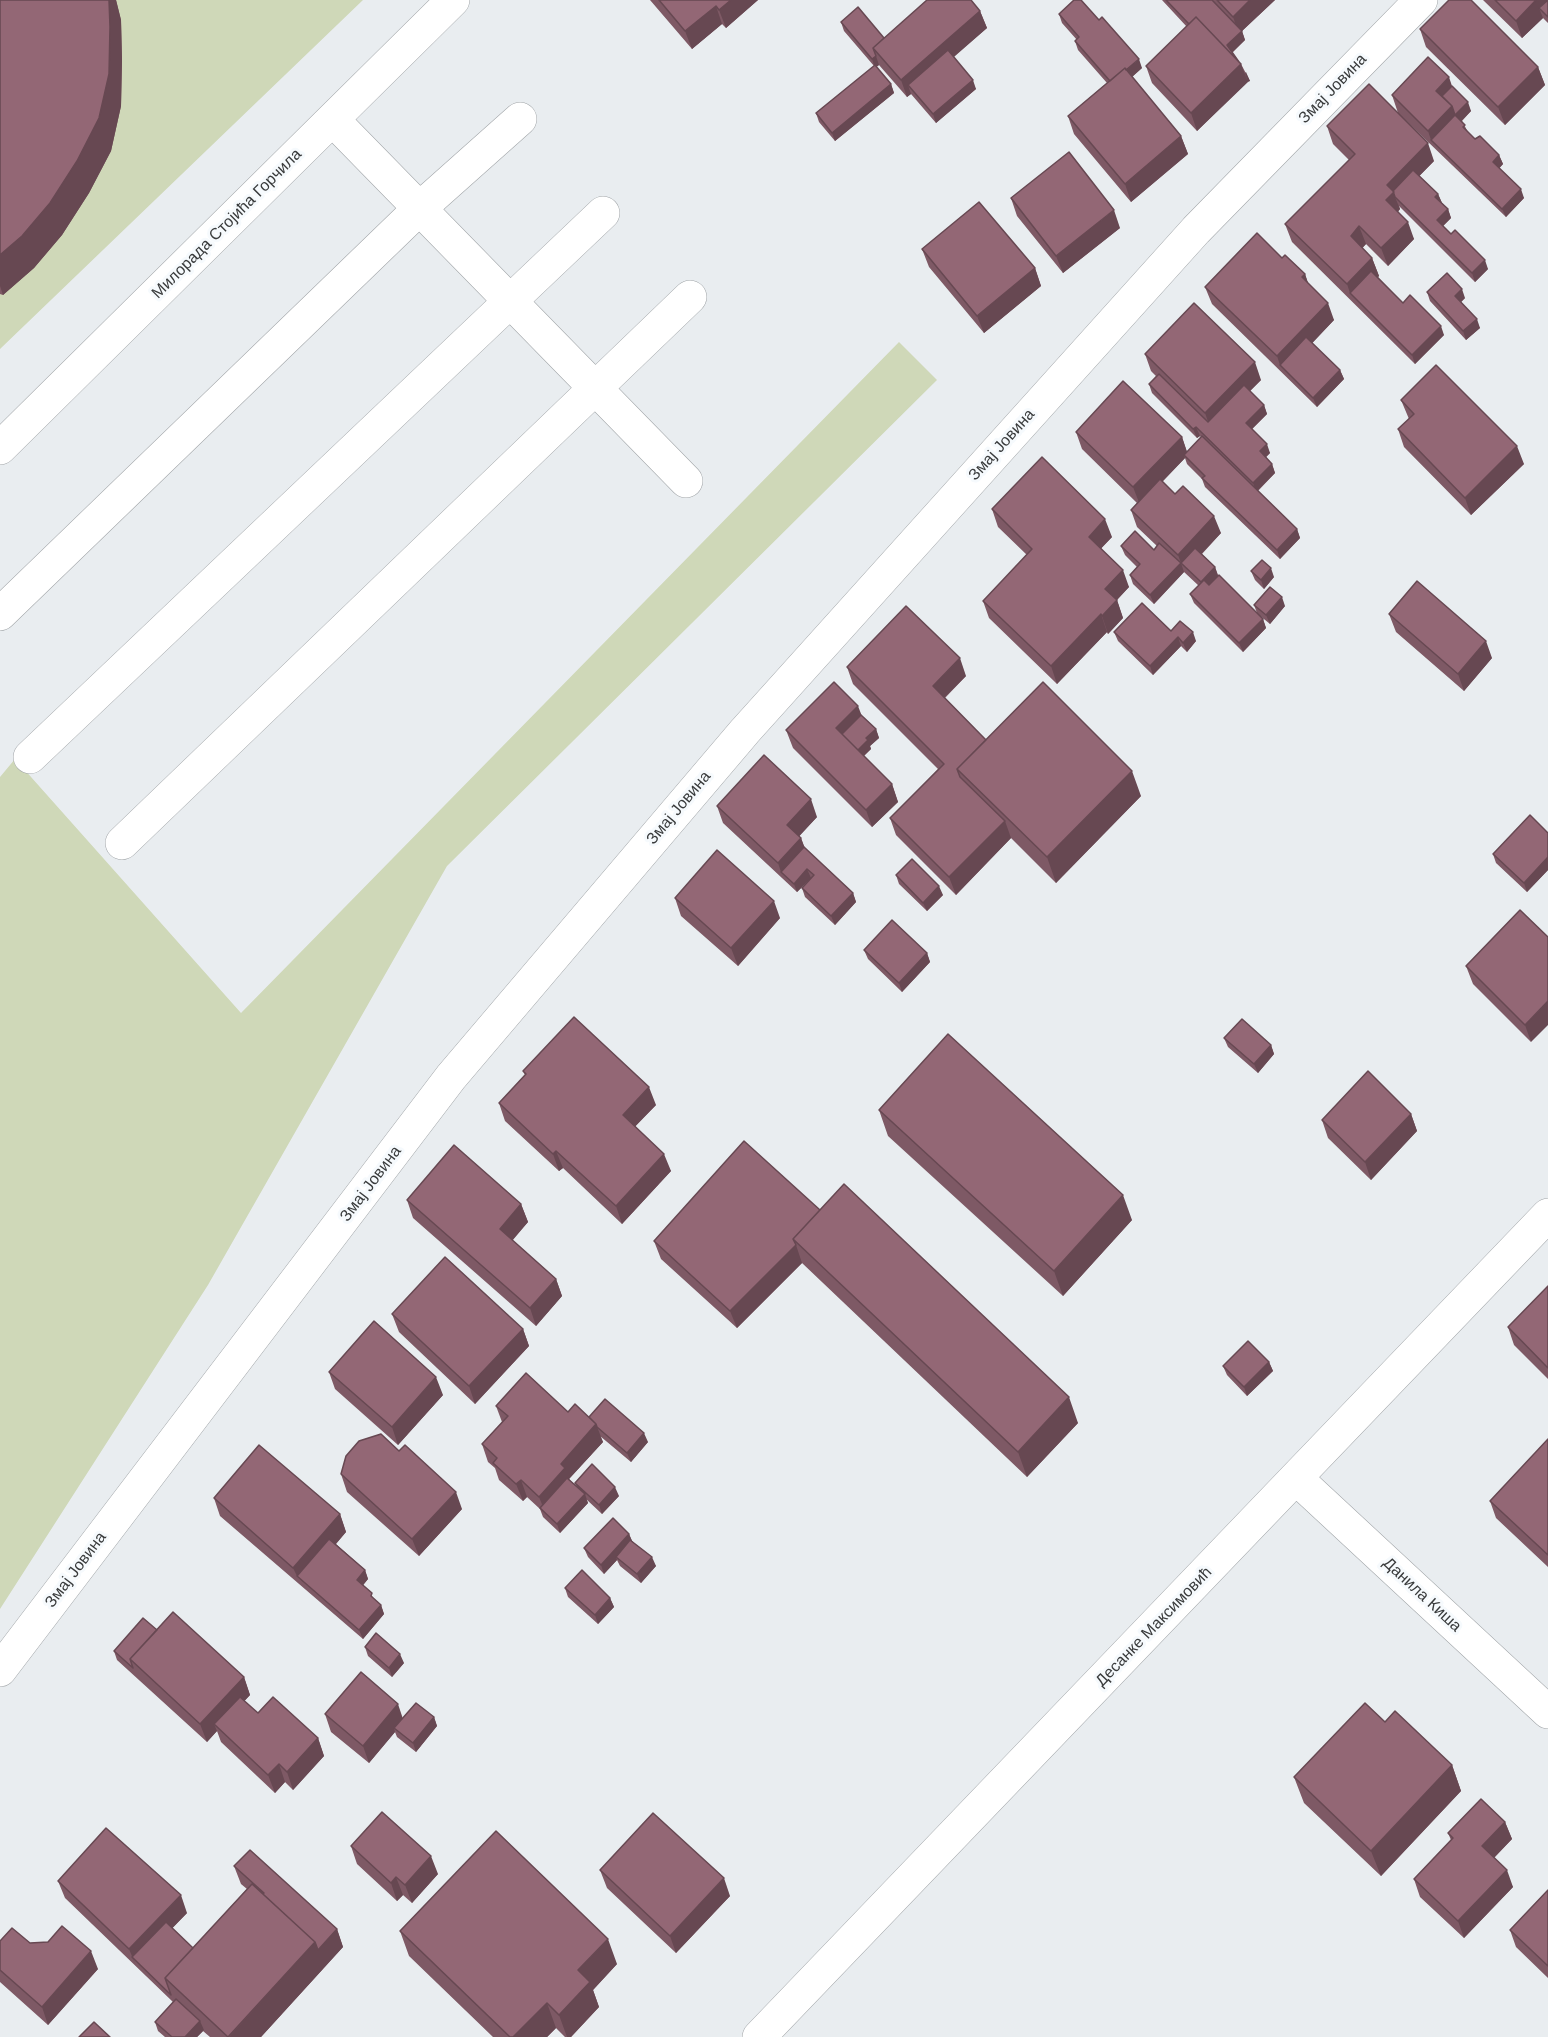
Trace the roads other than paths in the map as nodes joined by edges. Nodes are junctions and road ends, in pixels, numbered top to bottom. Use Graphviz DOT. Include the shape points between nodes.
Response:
graph roads {
  1 [pos="453,0"];
  2 [pos="1421,0"];
  3 [pos="520,119"];
  4 [pos="333,120"];
  5 [pos="419,209"];
  6 [pos="603,213"];
  7 [pos="690,297"];
  8 [pos="509,301"];
  9 [pos="594,388"];
  10 [pos="0,448"];
  11 [pos="686,481"];
  12 [pos="0,614"];
  13 [pos="30,757"];
  14 [pos="122,843"];
  15 [pos="1548,1215"];
  16 [pos="1296,1479"];
  17 [pos="0,1670"];
  18 [pos="1548,1712"];
  19 [pos="759,2037"];
  1 -- 4 [label="street, Милорада Стојића Горчила"];
  2 -- 17 [label="street, Змај Јовина" via="1196,230 737,740 451,1077"];
  3 -- 5 [label="street"];
  4 -- 5 [label="street"];
  4 -- 10 [label="street, Милорада Стојића Горчила"];
  5 -- 8 [label="street"];
  5 -- 12 [label="street"];
  6 -- 8 [label="street"];
  7 -- 9 [label="street"];
  8 -- 9 [label="street"];
  8 -- 13 [label="street"];
  9 -- 11 [label="street"];
  9 -- 14 [label="street"];
  15 -- 16 [label="street, Десанке Максимовић"];
  16 -- 18 [label="street, Данила Киша"];
  16 -- 19 [label="street, Десанке Максимовић"];
}
